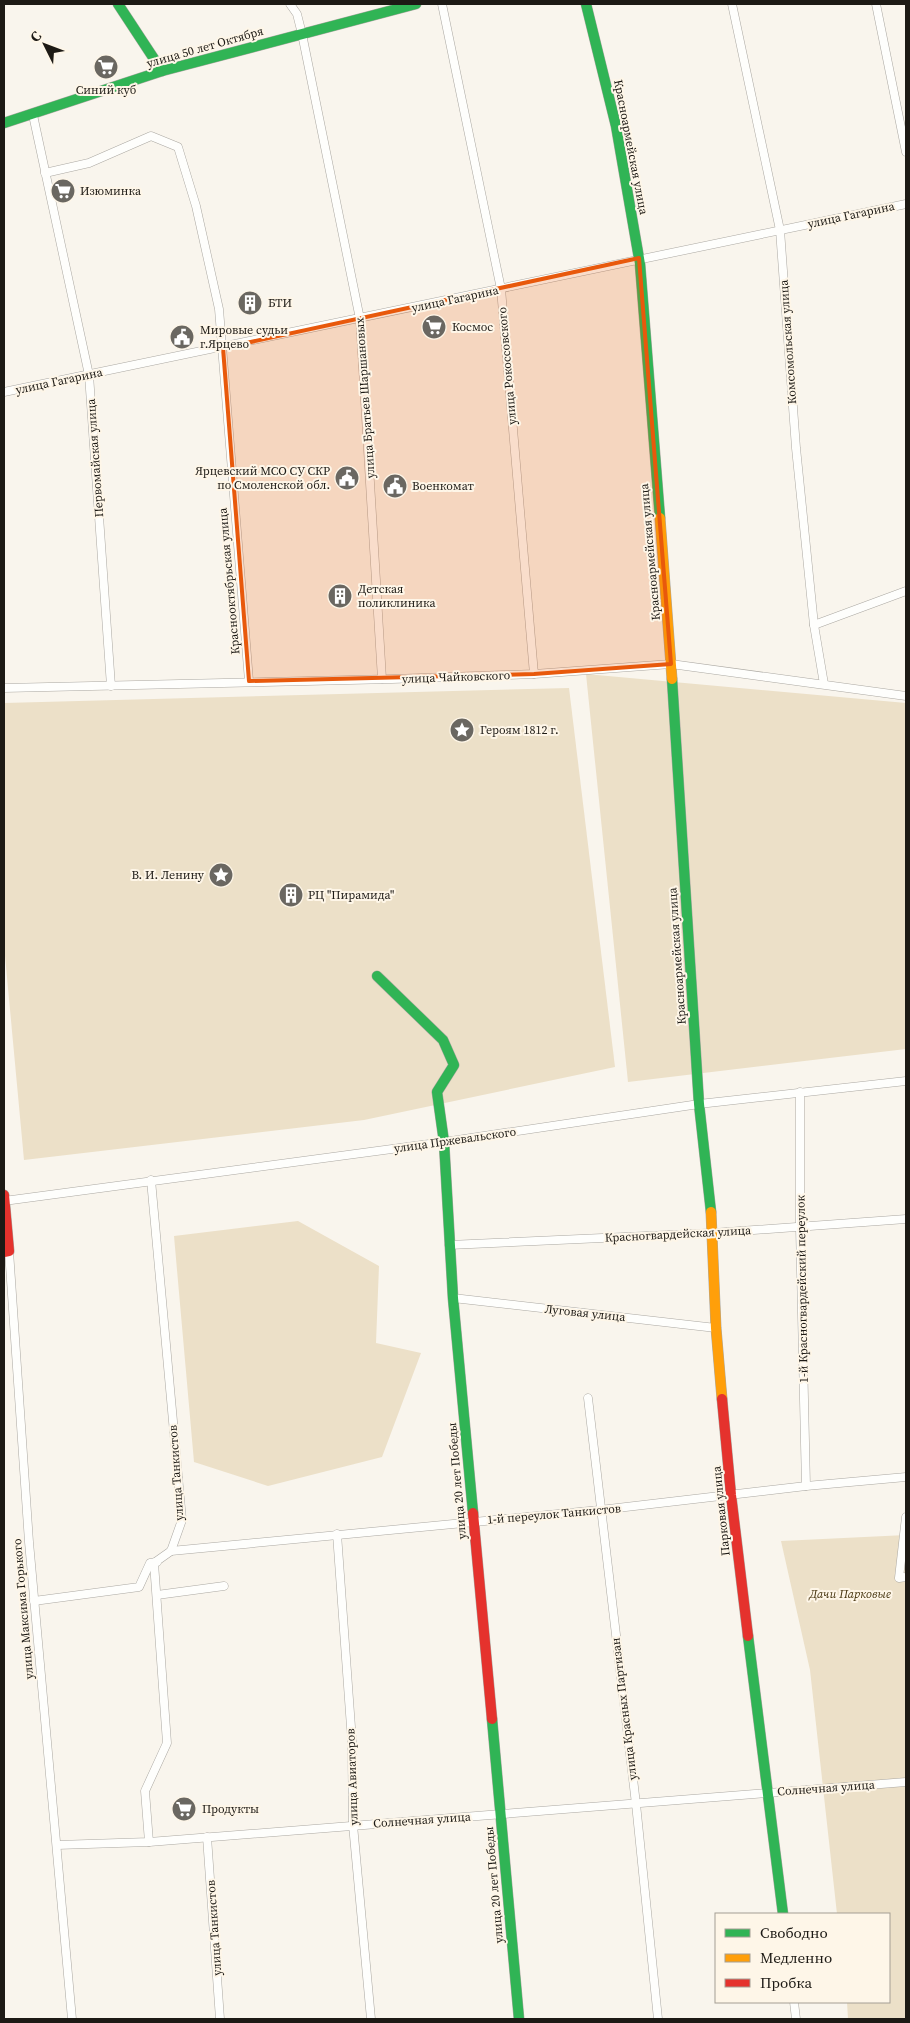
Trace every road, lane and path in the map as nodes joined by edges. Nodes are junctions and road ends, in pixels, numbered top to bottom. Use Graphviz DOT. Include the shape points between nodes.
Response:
graph roads {
  1 [pos="118,4"];
  2 [pos="290,4"];
  3 [pos="416,4"];
  4 [pos="442,4"];
  5 [pos="586,4"];
  6 [pos="732,4"];
  7 [pos="876,4"];
  8 [pos="302,34"];
  9 [pos="162,71"];
  10 [pos="33,115"];
  11 [pos="4,123"];
  12 [pos="906,152"];
  13 [pos="45,173"];
  14 [pos="906,204"];
  15 [pos="780,230"];
  16 [pos="639,258"];
  17 [pos="501,289"];
  18 [pos="360,319"];
  19 [pos="223,348"];
  20 [pos="89,374"];
  21 [pos="4,392"];
  22 [pos="906,591"];
  23 [pos="814,625"];
  24 [pos="671,664"];
  25 [pos="534,674"];
  26 [pos="382,679"];
  27 [pos="250,681"];
  28 [pos="824,684"];
  29 [pos="111,686"];
  30 [pos="4,688"];
  31 [pos="906,696"];
  32 [pos="376,976"];
  33 [pos="906,1081"];
  34 [pos="800,1092"];
  35 [pos="699,1104"];
  36 [pos="444,1142"];
  37 [pos="151,1180"];
  38 [pos="4,1195"];
  39 [pos="4,1201"];
  40 [pos="906,1219"];
  41 [pos="800,1227"];
  42 [pos="713,1233"];
  43 [pos="449,1245"];
  44 [pos="6,1251"];
  45 [pos="453,1298"];
  46 [pos="716,1328"];
  47 [pos="588,1398"];
  48 [pos="906,1477"];
  49 [pos="806,1486"];
  50 [pos="731,1495"];
  51 [pos="600,1510"];
  52 [pos="906,1517"];
  53 [pos="473,1521"];
  54 [pos="337,1534"];
  55 [pos="171,1551"];
  56 [pos="156,1562"];
  57 [pos="906,1577"];
  58 [pos="224,1586"];
  59 [pos="157,1596"];
  60 [pos="34,1600"];
  61 [pos="906,1782"];
  62 [pos="768,1791"];
  63 [pos="636,1804"];
  64 [pos="501,1815"];
  65 [pos="353,1825"];
  66 [pos="207,1837"];
  67 [pos="149,1842"];
  68 [pos="57,1845"];
  69 [pos="783,1913"];
  70 [pos="794,2003"];
  71 [pos="72,2019"];
  72 [pos="220,2019"];
  73 [pos="371,2019"];
  74 [pos="519,2019"];
  75 [pos="658,2019"];
  76 [pos="796,2019"];
  1 -- 9 [label="street"];
  2 -- 8 [label="street, улица Братьев Шаршановых" via="297,14"];
  3 -- 8 [label="street, улица 50 лет Октября"];
  4 -- 17 [label="street, улица Рокоссовского"];
  5 -- 16 [label="street, Красноармейская улица" via="616,126"];
  6 -- 15 [label="street, Комсомольская улица"];
  7 -- 12 [label="street"];
  8 -- 9 [label="street, улица 50 лет Октября"];
  8 -- 18 [label="street, улица Братьев Шаршановых"];
  9 -- 10 [label="street, улица 50 лет Октября"];
  10 -- 11 [label="street, улица 50 лет Октября"];
  10 -- 13 [label="street, Первомайская улица"];
  13 -- 19 [label="street, Краснооктябрьская улица" via="89,163 151,136 178,147 196,206 219,309"];
  13 -- 20 [label="street, Первомайская улица"];
  14 -- 15 [label="street, улица Гагарина"];
  15 -- 16 [label="street, улица Гагарина"];
  15 -- 23 [label="street, Комсомольская улица" via="796,448"];
  16 -- 17 [label="street, улица Гагарина"];
  16 -- 24 [label="street, Красноармейская улица"];
  17 -- 18 [label="street, улица Гагарина"];
  17 -- 25 [label="street, улица Рокоссовского"];
  18 -- 19 [label="street, улица Гагарина"];
  18 -- 26 [label="street, улица Братьев Шаршановых"];
  19 -- 20 [label="street, улица Гагарина"];
  19 -- 27 [label="street, Краснооктябрьская улица"];
  20 -- 21 [label="street, улица Гагарина"];
  20 -- 29 [label="street, Первомайская улица"];
  22 -- 23 [label="street"];
  23 -- 28 [label="street, Комсомольская улица"];
  24 -- 25 [label="street, улица Чайковского"];
  24 -- 28 [label="street, улица Чайковского"];
  24 -- 35 [label="street, Красноармейская улица"];
  25 -- 26 [label="street, улица Чайковского"];
  26 -- 27 [label="street, улица Чайковского"];
  27 -- 29 [label="street, улица Чайковского"];
  28 -- 31 [label="street, улица Чайковского"];
  29 -- 30 [label="street, улица Чайковского"];
  32 -- 36 [label="street, улица 20 лет Победы" via="443,1040 454,1066 437,1092"];
  33 -- 34 [label="street, улица Пржевальского"];
  34 -- 35 [label="street, улица Пржевальского"];
  34 -- 41 [label="street, 1-й Красногвардейский переулок"];
  35 -- 36 [label="street, улица Пржевальского"];
  35 -- 42 [label="street, Парковая улица"];
  36 -- 37 [label="street, улица Пржевальского"];
  36 -- 43 [label="street, улица 20 лет Победы"];
  37 -- 39 [label="street, улица Пржевальского"];
  37 -- 55 [label="street, улица Танкистов" via="182,1520"];
  38 -- 39 [label="street, улица Максима Горького"];
  39 -- 44 [label="street, улица Максима Горького"];
  40 -- 41 [label="street, Красногвардейская улица"];
  41 -- 42 [label="street, Красногвардейская улица"];
  41 -- 49 [label="street, 1-й Красногвардейский переулок"];
  42 -- 43 [label="street, Красногвардейская улица"];
  42 -- 46 [label="street, Парковая улица"];
  43 -- 45 [label="street, улица 20 лет Победы"];
  44 -- 60 [label="street, улица Максима Горького"];
  45 -- 46 [label="street, Луговая улица"];
  45 -- 53 [label="street, улица 20 лет Победы"];
  46 -- 50 [label="street, Парковая улица"];
  47 -- 51 [label="street, улица Красных Партизан"];
  48 -- 49 [label="street, 1-й переулок Танкистов"];
  49 -- 50 [label="street, 1-й переулок Танкистов"];
  50 -- 51 [label="street, 1-й переулок Танкистов"];
  50 -- 62 [label="street, Парковая улица"];
  51 -- 53 [label="street, 1-й переулок Танкистов"];
  51 -- 63 [label="street, улица Красных Партизан"];
  52 -- 57 [label="street" via="899,1578"];
  53 -- 54 [label="street, 1-й переулок Танкистов"];
  53 -- 64 [label="street, улица 20 лет Победы"];
  54 -- 55 [label="street, 1-й переулок Танкистов"];
  54 -- 65 [label="street, улица Авиаторов" via="352,1741"];
  55 -- 56 [label="street"];
  56 -- 59 [label="street"];
  56 -- 60 [label="street" via="150,1563 139,1587"];
  58 -- 59 [label="street"];
  59 -- 67 [label="street" via="167,1743 145,1791"];
  60 -- 68 [label="street, улица Максима Горького"];
  61 -- 62 [label="street, Солнечная улица"];
  62 -- 63 [label="street, Солнечная улица"];
  62 -- 69 [label="street, Парковая улица"];
  63 -- 64 [label="street, Солнечная улица"];
  63 -- 75 [label="street, улица Красных Партизан"];
  64 -- 65 [label="street, Солнечная улица"];
  64 -- 74 [label="street, улица 20 лет Победы"];
  65 -- 66 [label="street, Солнечная улица"];
  65 -- 73 [label="street, улица Авиаторов"];
  66 -- 67 [label="street, Солнечная улица"];
  66 -- 72 [label="street, улица Танкистов"];
  67 -- 68 [label="street, Солнечная улица"];
  68 -- 71 [label="street, улица Максима Горького"];
  70 -- 76 [label="street"];
}
